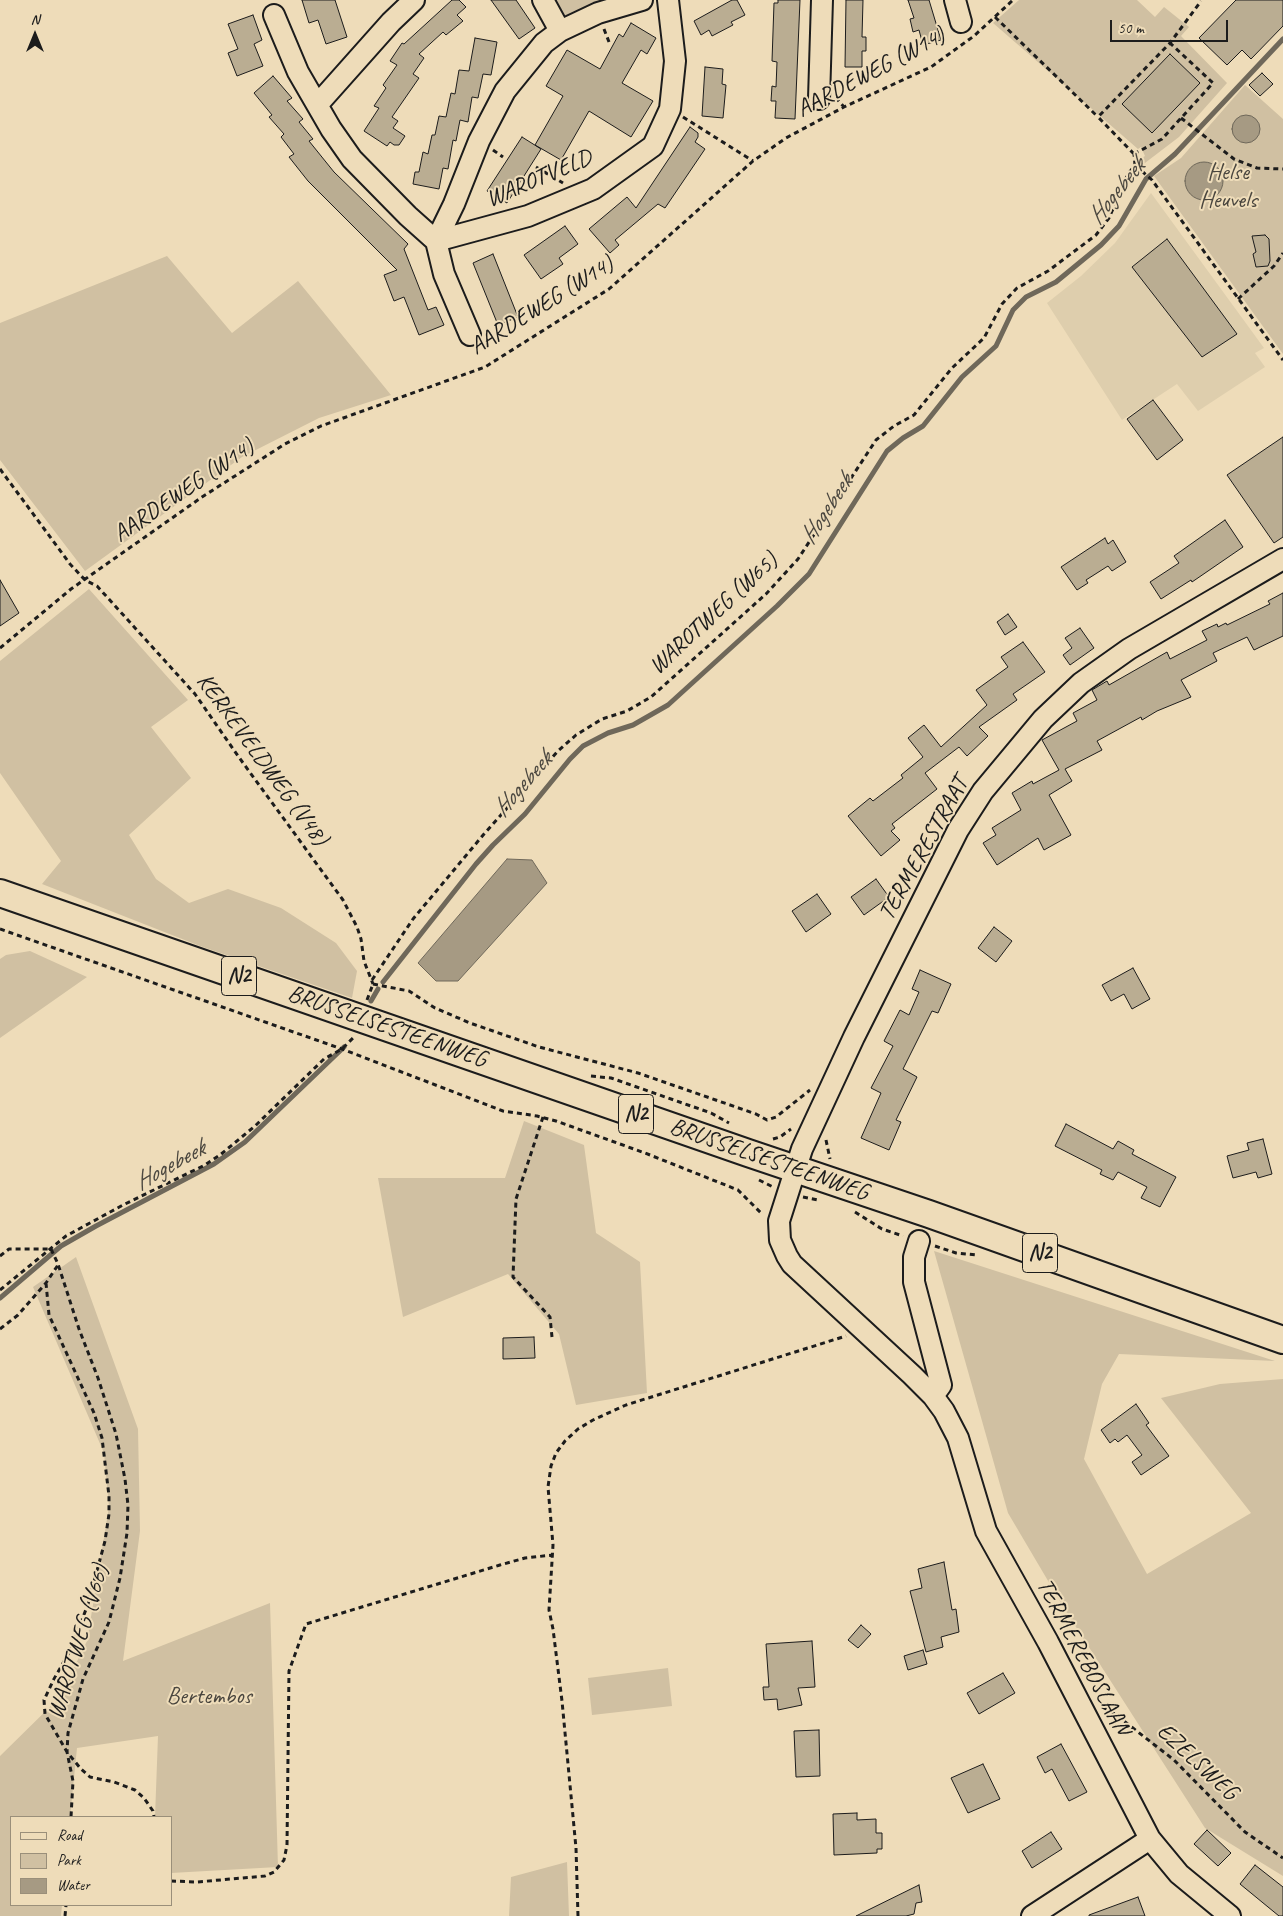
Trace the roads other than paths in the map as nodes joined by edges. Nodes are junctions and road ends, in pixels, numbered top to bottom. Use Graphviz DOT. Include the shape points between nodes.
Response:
graph roads {
  1 [pos="414,0"];
  2 [pos="542,0"];
  3 [pos="642,0"];
  4 [pos="668,0"];
  5 [pos="822,0"];
  6 [pos="955,0"];
  7 [pos="274,15"];
  8 [pos="961,22"];
  9 [pos="560,31"];
  10 [pos="819,99"];
  11 [pos="318,104"];
  12 [pos="436,241"];
  13 [pos="470,335"];
  14 [pos="1283,559"];
  15 [pos="0,893"];
  16 [pos="795,1169"];
  17 [pos="919,1241"];
  18 [pos="1283,1340"];
  19 [pos="933,1396"];
  20 [pos="1150,1839"];
  21 [pos="1032,1916"];
  22 [pos="1230,1916"];
  1 -- 11 [label="street"];
  2 -- 9 [label="street"];
  3 -- 9 [label="street, WAROTVELD"];
  4 -- 12 [label="street, WAROTVELD" via="675,61 670,109 652,146 593,189 528,216"];
  5 -- 10 [label="street"];
  6 -- 8 [label="street"];
  7 -- 11 [label="street" via="298,72"];
  9 -- 12 [label="street, WAROTVELD" via="544,43 505,92 479,141"];
  11 -- 12 [label="street" via="352,159"];
  12 -- 13 [label="street" via="444,274"];
  14 -- 16 [label="street, TERMERESTRAAT" via="1129,649 1081,682 1010,757 958,830 858,1028"];
  15 -- 16 [label="main road, BRUSSELSESTEENWEG / N2"];
  16 -- 18 [label="main road, BRUSSELSESTEENWEG / N2"];
  16 -- 19 [label="street, TERMEREBOSLAAN" via="779,1221 780,1240 787,1256 798,1271"];
  17 -- 19 [label="street" via="914,1257 914,1282 941,1385"];
  19 -- 20 [label="street, TERMEREBOSLAAN" via="958,1438 986,1531 1081,1704"];
  20 -- 21 [label="street"];
  20 -- 22 [label="street, TERMEREBOSLAAN" via="1179,1874"];
}
